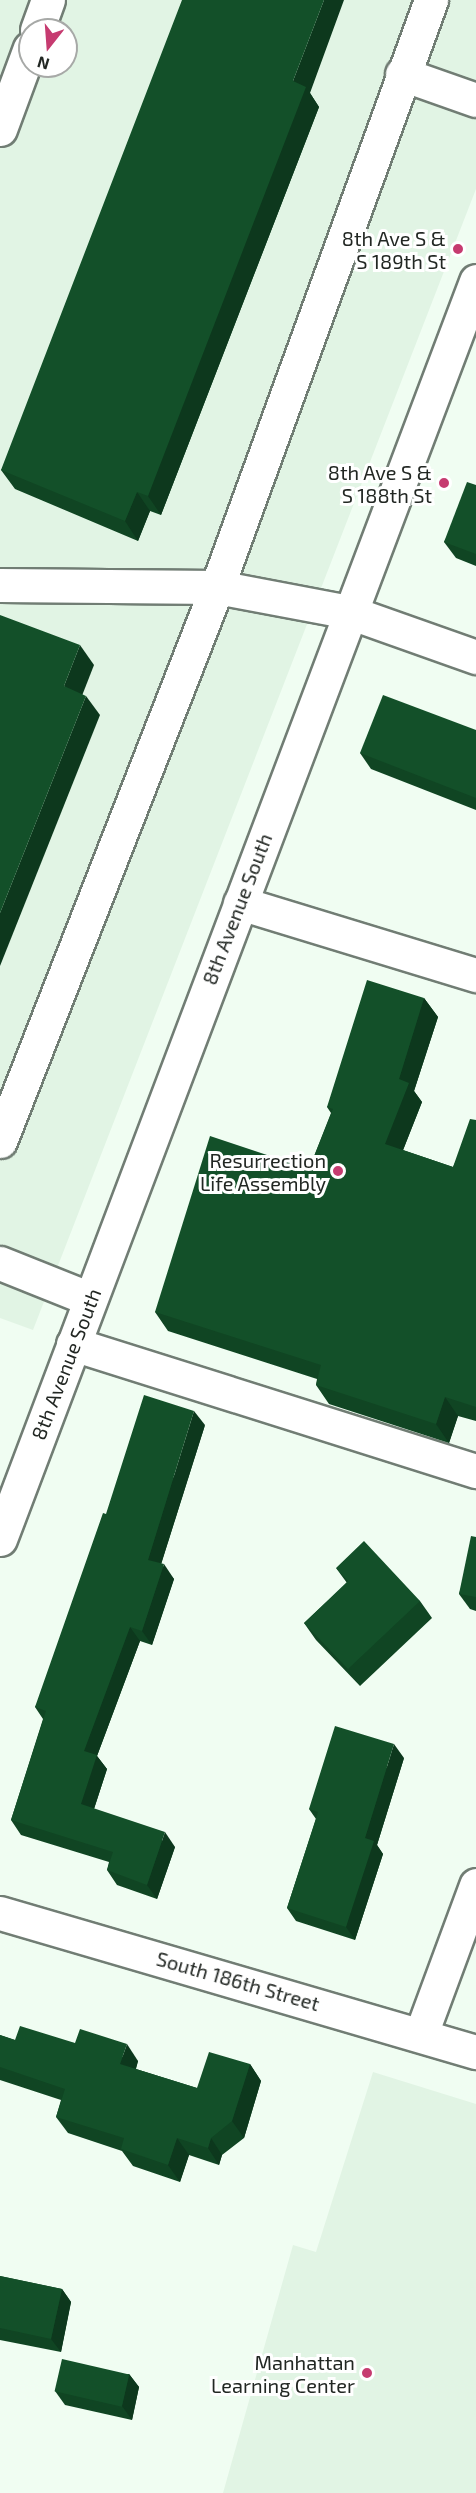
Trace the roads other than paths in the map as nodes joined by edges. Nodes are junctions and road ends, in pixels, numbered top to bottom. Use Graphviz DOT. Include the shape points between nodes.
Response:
graph roads {
  1 [pos="48,0"];
  2 [pos="431,0"];
  3 [pos="41,18"];
  4 [pos="402,74"];
  5 [pos="19,78"];
  6 [pos="476,100"];
  7 [pos="0,129"];
  8 [pos="476,281"];
  9 [pos="0,585"];
  10 [pos="217,587"];
  11 [pos="349,612"];
  12 [pos="476,657"];
  13 [pos="240,903"];
  14 [pos="476,975"];
  15 [pos="0,1141"];
  16 [pos="0,1263"];
  17 [pos="90,1299"];
  18 [pos="74,1344"];
  19 [pos="476,1471"];
  20 [pos="0,1539"];
  21 [pos="476,1885"];
  22 [pos="0,1913"];
  23 [pos="421,2034"];
  24 [pos="476,2052"];
  1 -- 3 [label="street"];
  2 -- 4 [label="street"];
  4 -- 6 [label="street"];
  4 -- 10 [label="street"];
  5 -- 7 [label="street"];
  8 -- 11 [label="street, 8th Avenue South"];
  9 -- 10 [label="street"];
  10 -- 11 [label="street"];
  10 -- 15 [label="street"];
  11 -- 12 [label="street"];
  11 -- 13 [label="street, 8th Avenue South"];
  13 -- 14 [label="street"];
  13 -- 17 [label="street, 8th Avenue South"];
  16 -- 17 [label="street"];
  17 -- 18 [label="street, 8th Avenue South"];
  18 -- 19 [label="street"];
  18 -- 20 [label="street, 8th Avenue South"];
  21 -- 23 [label="street"];
  22 -- 23 [label="street, South 186th Street"];
  23 -- 24 [label="street, South 186th Street"];
}
